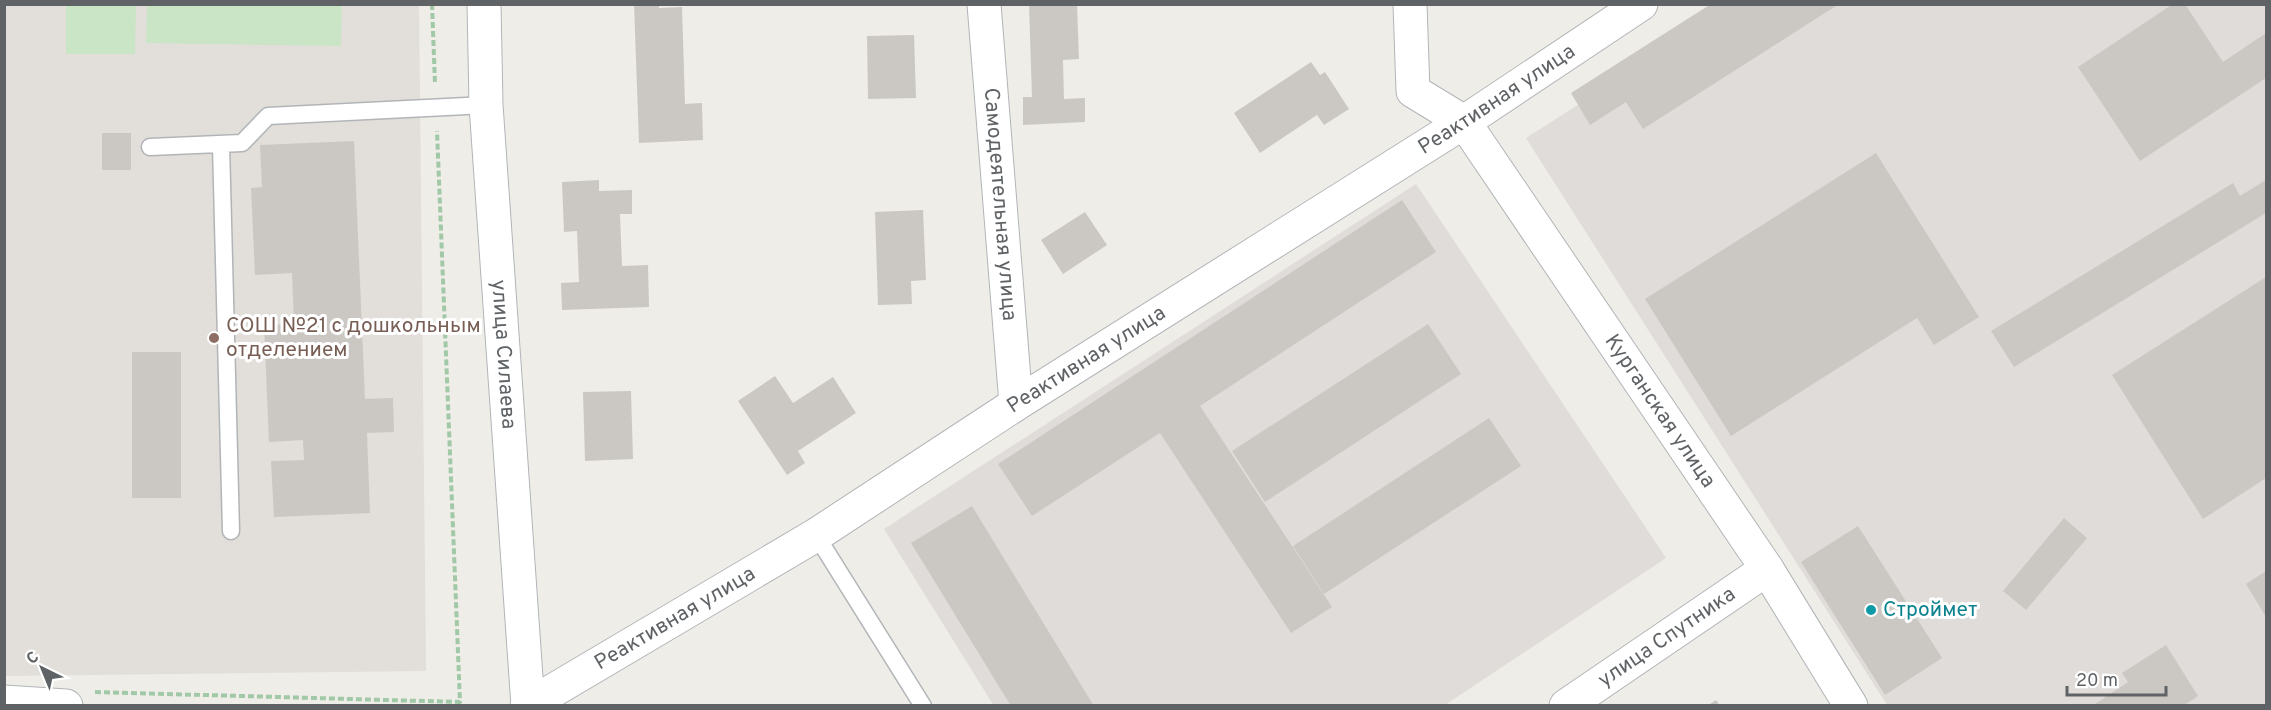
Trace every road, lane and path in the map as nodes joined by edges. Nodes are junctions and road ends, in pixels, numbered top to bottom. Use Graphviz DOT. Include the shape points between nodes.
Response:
graph roads {
  1 [pos="432,4"];
  2 [pos="484,4"];
  3 [pos="984,4"];
  4 [pos="1410,4"];
  5 [pos="1641,4"];
  6 [pos="486,105"];
  7 [pos="436,107"];
  8 [pos="1464,122"];
  9 [pos="221,145"];
  10 [pos="150,147"];
  11 [pos="1016,404"];
  12 [pos="231,531"];
  13 [pos="816,535"];
  14 [pos="1767,569"];
  15 [pos="77,699"];
  16 [pos="4,702"];
  17 [pos="527,705"];
  18 [pos="922,705"];
  19 [pos="1566,705"];
  20 [pos="1851,705"];
  1 -- 7 [label="path"];
  2 -- 6 [label="street, улица Силаева"];
  3 -- 11 [label="street, Самодеятельная улица"];
  4 -- 8 [label="street" via="1413,91"];
  5 -- 8 [label="street, Реактивная улица"];
  6 -- 7 [label="lane"];
  6 -- 17 [label="street, улица Силаева"];
  7 -- 9 [label="lane" via="268,116 242,143"];
  7 -- 15 [label="path" via="460,702"];
  8 -- 11 [label="street, Реактивная улица"];
  8 -- 14 [label="street, Курганская улица"];
  9 -- 10 [label="lane"];
  9 -- 12 [label="lane"];
  11 -- 13 [label="street, Реактивная улица"];
  13 -- 17 [label="street, Реактивная улица"];
  13 -- 18 [label="lane"];
  14 -- 19 [label="street, улица Спутника"];
  14 -- 20 [label="street, Курганская улица"];
  15 -- 16 [label="street"];
}
